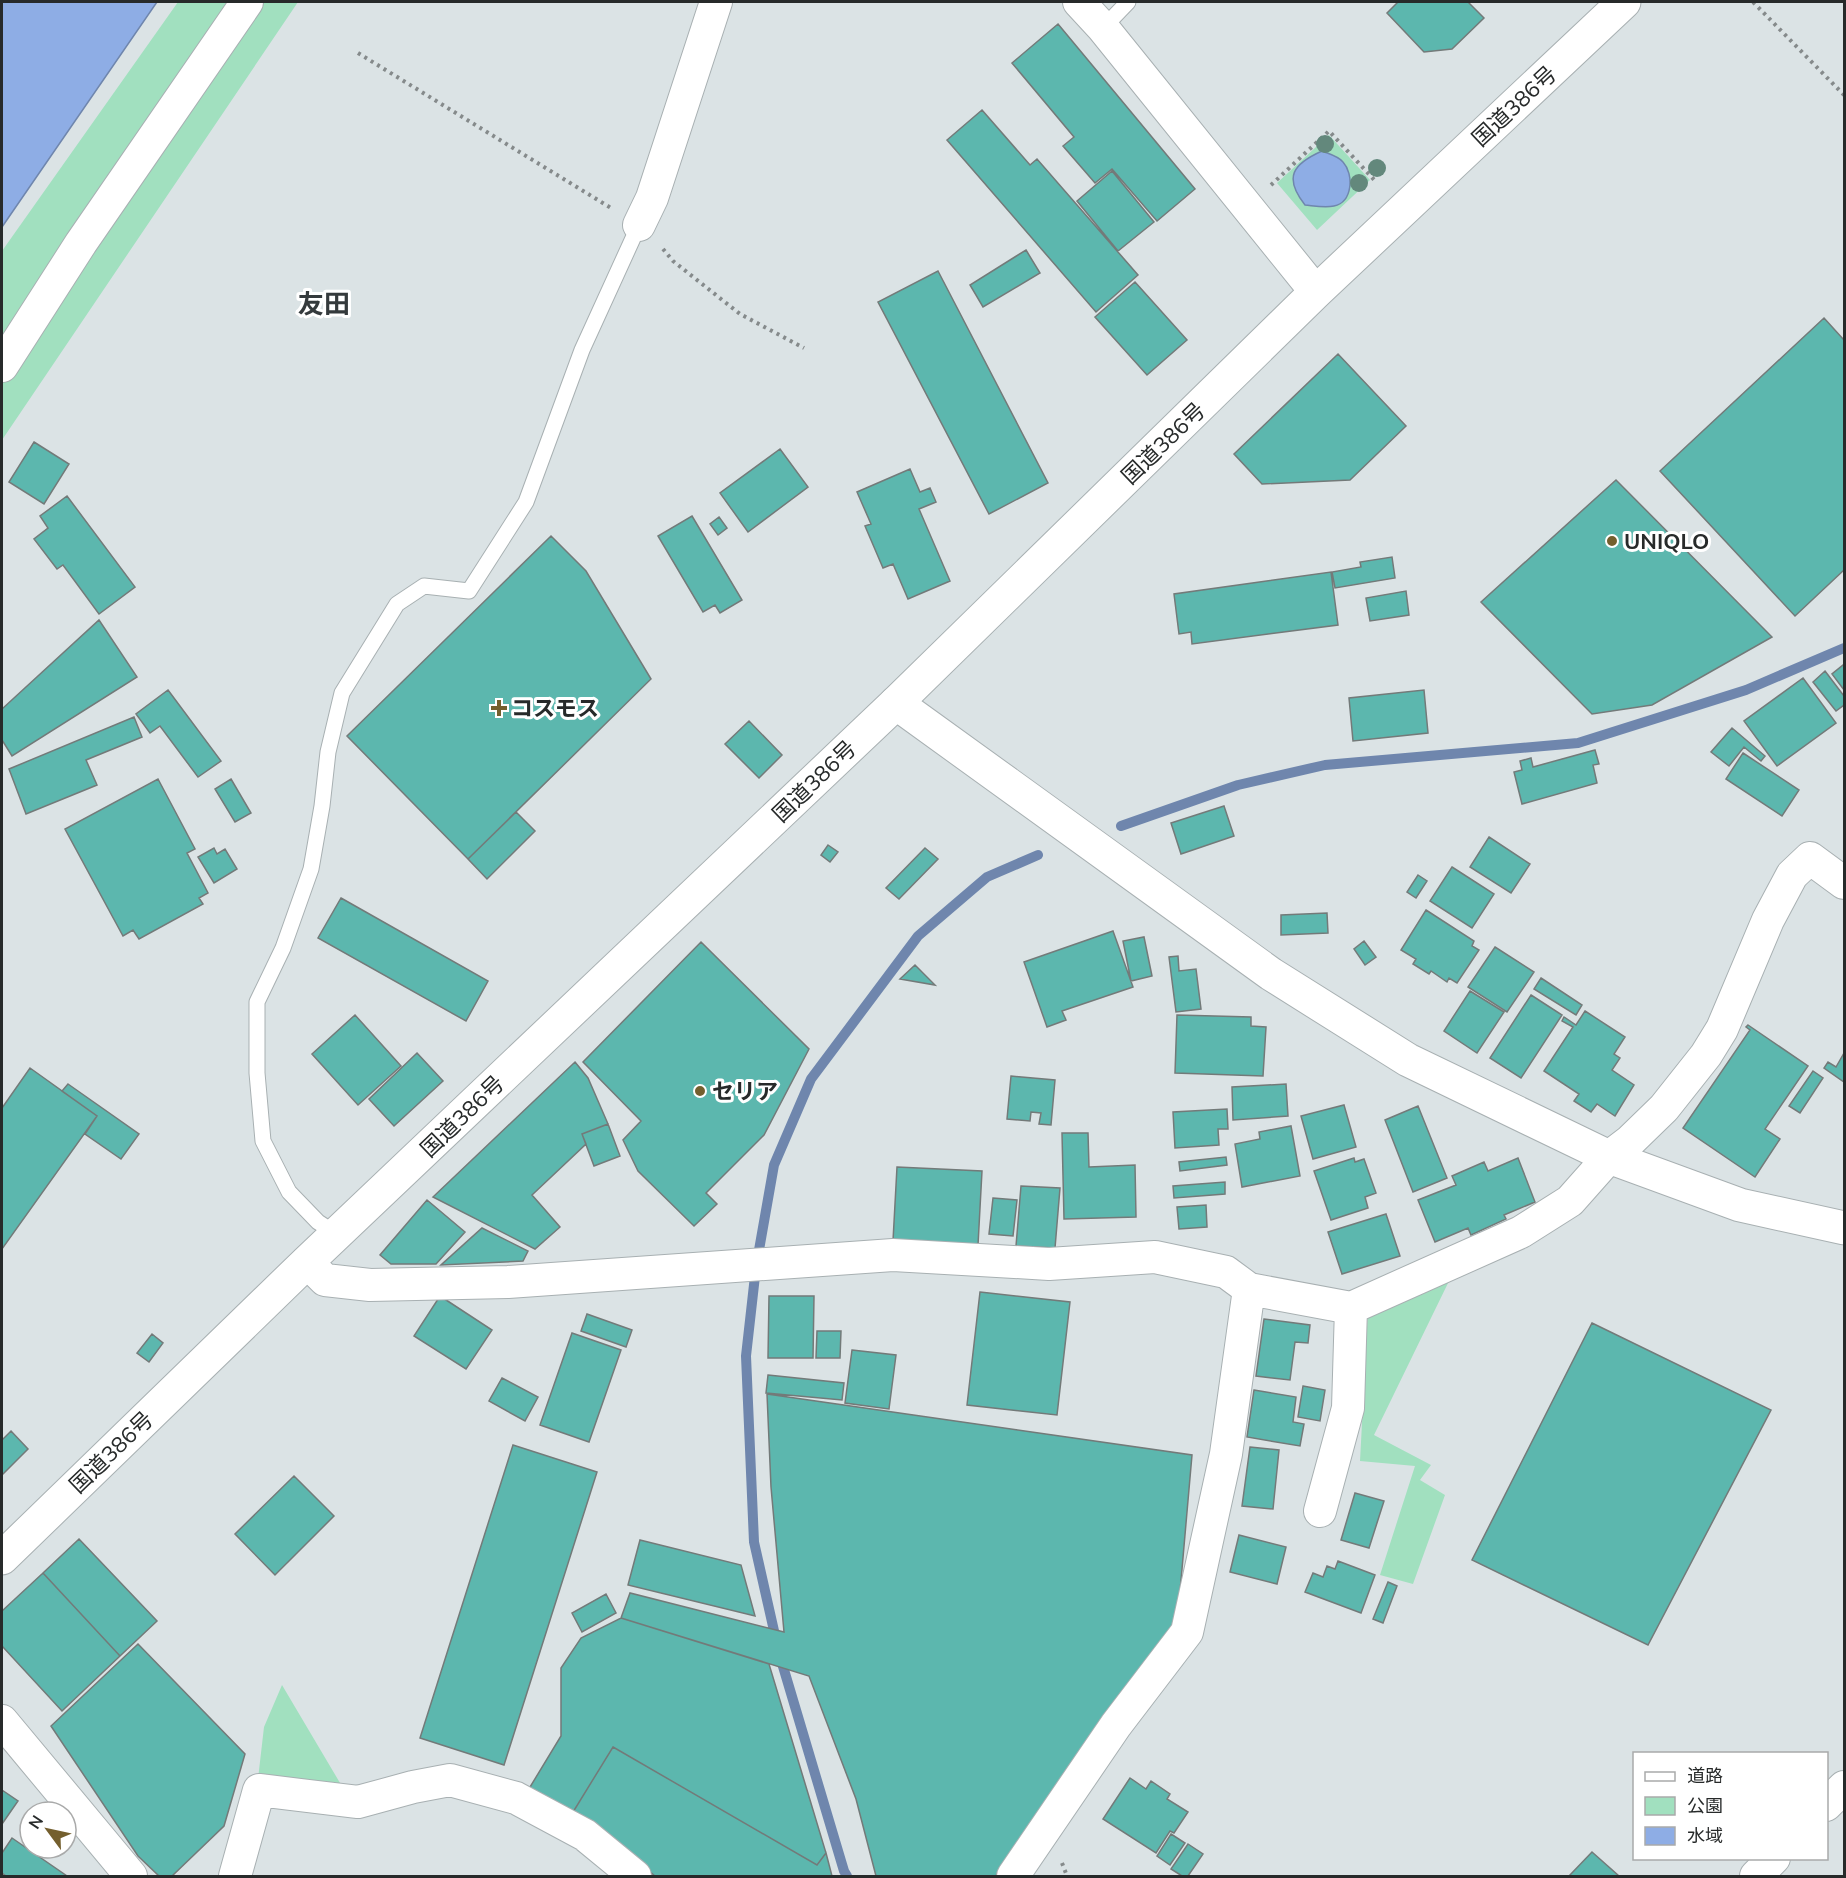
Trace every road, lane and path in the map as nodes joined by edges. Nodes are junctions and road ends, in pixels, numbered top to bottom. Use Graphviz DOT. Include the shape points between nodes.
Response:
graph roads {
  1 [pos="247,2"];
  2 [pos="716,2"];
  3 [pos="1079,2"];
  4 [pos="1128,2"];
  5 [pos="1624,2"];
  6 [pos="1753,2"];
  7 [pos="1102,28"];
  8 [pos="358,53"];
  9 [pos="1845,95"];
  10 [pos="1377,183"];
  11 [pos="1269,186"];
  12 [pos="639,225"];
  13 [pos="1316,292"];
  14 [pos="804,348"];
  15 [pos="2,366"];
  16 [pos="896,703"];
  17 [pos="1845,883"];
  18 [pos="1609,1157"];
  19 [pos="1845,1228"];
  20 [pos="338,1235"];
  21 [pos="307,1262"];
  22 [pos="1249,1289"];
  23 [pos="1351,1308"];
  24 [pos="1320,1511"];
  25 [pos="2,1558"];
  26 [pos="2,1721"];
  27 [pos="1845,1787"];
  28 [pos="1828,1804"];
  29 [pos="1772,1860"];
  30 [pos="130,1876"];
  31 [pos="235,1876"];
  32 [pos="635,1876"];
  33 [pos="1013,1876"];
  34 [pos="1756,1876"];
  1 -- 15 [label="street" via="81,243"];
  2 -- 12 [label="street" via="652,198"];
  3 -- 7 [label="street"];
  4 -- 7 [label="lane"];
  5 -- 13 [label="main road, 国道386号"];
  6 -- 9 [label="path"];
  7 -- 13 [label="street"];
  8 -- 12 [label="path"];
  10 -- 11 [label="path" via="1329,131"];
  12 -- 14 [label="path" via="673,261 740,314"];
  12 -- 20 [label="lane" via="582,350 526,502 469,591 424,586 397,604 342,693 328,752 311,870 283,948 257,1002 257,1073 263,1141 289,1192"];
  13 -- 16 [label="main road, 国道386号"];
  16 -- 18 [label="main road" via="1270,974 1408,1060"];
  16 -- 20 [label="main road, 国道386号"];
  17 -- 18 [label="street" via="1810,858 1792,875 1768,920 1722,1029 1706,1054 1664,1108"];
  18 -- 19 [label="main road" via="1740,1205"];
  18 -- 23 [label="street" via="1570,1201 1521,1232"];
  20 -- 21 [label="main road, 国道386号"];
  21 -- 22 [label="street" via="325,1280 370,1285 508,1282 893,1255 1049,1264 1155,1257 1226,1272"];
  21 -- 25 [label="main road, 国道386号"];
  22 -- 23 [label="street"];
  22 -- 33 [label="street" via="1226,1454 1187,1632 1116,1725"];
  23 -- 24 [label="street" via="1348,1408"];
  26 -- 30 [label="street"];
  27 -- 28 [label="street"];
  29 -- 34 [label="street"];
  31 -- 32 [label="street" via="259,1790 358,1802 450,1780 516,1798 585,1835"];
}
